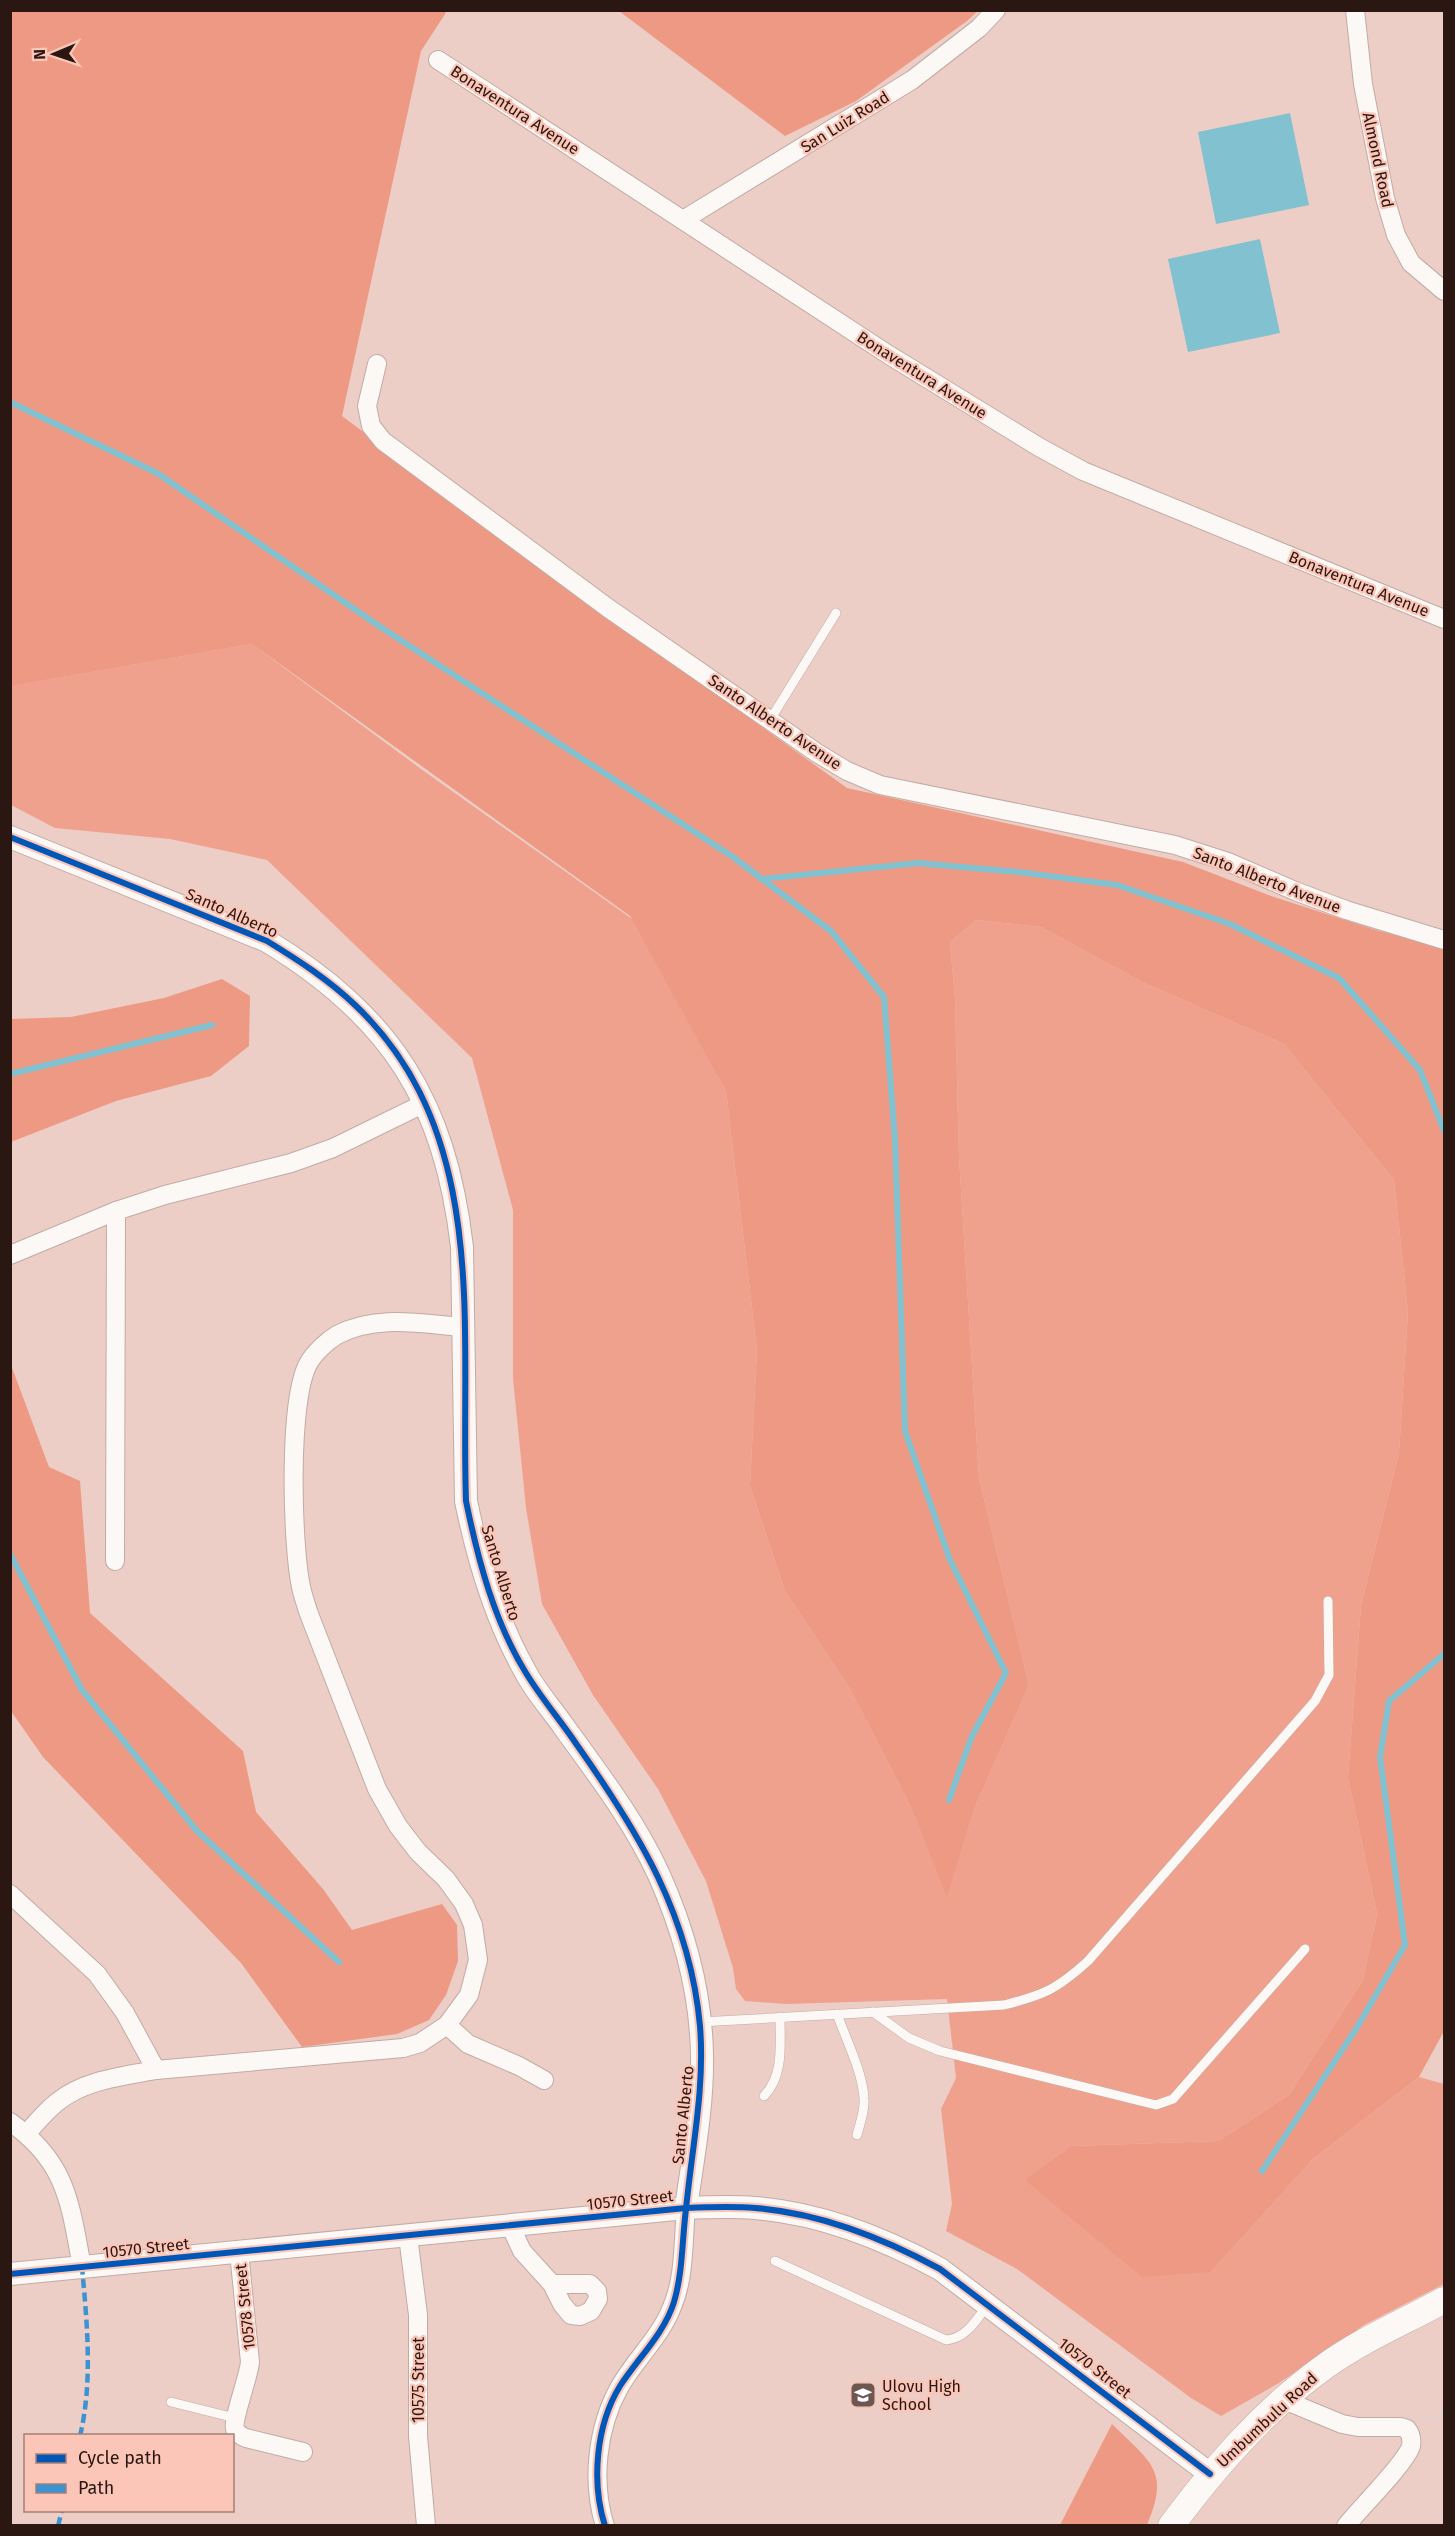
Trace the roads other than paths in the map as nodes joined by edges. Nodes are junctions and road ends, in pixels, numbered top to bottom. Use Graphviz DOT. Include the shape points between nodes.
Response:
graph roads {
  1 [pos="996,10"];
  2 [pos="1355,10"];
  3 [pos="438,60"];
  4 [pos="683,220"];
  5 [pos="1444,291"];
  6 [pos="377,364"];
  7 [pos="836,613"];
  8 [pos="1444,619"];
  9 [pos="770,720"];
  10 [pos="10,837"];
  11 [pos="1444,940"];
  12 [pos="425,1103"];
  13 [pos="116,1211"];
  14 [pos="10,1256"];
  15 [pos="464,1327"];
  16 [pos="115,1561"];
  17 [pos="1328,1601"];
  18 [pos="10,1894"];
  19 [pos="1305,1949"];
  20 [pos="873,2012"];
  21 [pos="837,2014"];
  22 [pos="780,2017"];
  23 [pos="700,2022"];
  24 [pos="447,2025"];
  25 [pos="156,2070"];
  26 [pos="544,2080"];
  27 [pos="764,2096"];
  28 [pos="10,2122"];
  29 [pos="27,2133"];
  30 [pos="856,2135"];
  31 [pos="686,2208"];
  32 [pos="510,2225"];
  33 [pos="408,2236"];
  34 [pos="239,2252"];
  35 [pos="775,2261"];
  36 [pos="82,2267"];
  37 [pos="10,2274"];
  38 [pos="552,2284"];
  39 [pos="1444,2300"];
  40 [pos="989,2304"];
  41 [pos="1284,2400"];
  42 [pos="171,2402"];
  43 [pos="235,2418"];
  44 [pos="303,2452"];
  45 [pos="1210,2474"];
  46 [pos="426,2526"];
  47 [pos="605,2526"];
  48 [pos="1171,2526"];
  49 [pos="1346,2526"];
  1 -- 4 [label="street, San Luiz Road" via="912,80"];
  2 -- 5 [label="street, Almond Road" via="1362,84 1396,235 1411,262"];
  3 -- 4 [label="street, Bonaventura Avenue"];
  4 -- 8 [label="street, Bonaventura Avenue" via="898,361 1083,471"];
  6 -- 9 [label="street, Santo Alberto Avenue" via="367,406 371,426 383,441 608,608"];
  7 -- 9 [label="lane"];
  9 -- 11 [label="street, Santo Alberto Avenue" via="848,771 880,785 1175,845 1346,910"];
  10 -- 12 [label="street, Santo Alberto" via="256,936 304,964 355,1005 383,1035"];
  12 -- 13 [label="street" via="333,1148 291,1163"];
  12 -- 15 [label="street, Santo Alberto" via="452,1182 459,1220"];
  13 -- 14 [label="street"];
  13 -- 16 [label="street"];
  15 -- 23 [label="street, Santo Alberto" via="466,1501 493,1604 525,1673 638,1834 659,1875 686,1948"];
  15 -- 24 [label="street" via="395,1322 360,1326 336,1336 308,1364 298,1397 294,1446 301,1587 334,1684 377,1790 398,1826 464,1904 473,1925 478,1960 475,1977 469,1995"];
  17 -- 20 [label="lane" via="1329,1675 1315,1701 1088,1961 1059,1986 1032,1998 1004,2004"];
  18 -- 25 [label="street" via="97,1974 125,2013"];
  19 -- 20 [label="lane" via="1173,2099 1156,2105 940,2051 909,2038"];
  20 -- 21 [label="lane"];
  21 -- 22 [label="lane"];
  21 -- 30 [label="lane" via="864,2098"];
  22 -- 23 [label="lane"];
  22 -- 27 [label="lane" via="778,2073 774,2086"];
  23 -- 31 [label="street, Santo Alberto" via="701,2093"];
  24 -- 25 [label="street" via="420,2043 404,2048"];
  24 -- 26 [label="street" via="468,2044"];
  25 -- 29 [label="street" via="120,2076 77,2090 57,2102"];
  28 -- 29 [label="street"];
  29 -- 36 [label="street" via="63,2181"];
  31 -- 32 [label="street, 10570 Street"];
  31 -- 40 [label="street, 10570 Street" via="789,2212 866,2234 940,2269"];
  31 -- 47 [label="street, Santo Alberto" via="673,2306 662,2330 619,2387 604,2430 597,2477"];
  32 -- 33 [label="street, 10570 Street"];
  32 -- 38 [label="street" via="522,2252"];
  33 -- 34 [label="street, 10570 Street"];
  33 -- 46 [label="street, 10575 Street" via="418,2315 417,2413"];
  34 -- 36 [label="street, 10570 Street"];
  34 -- 43 [label="street, 10578 Street" via="250,2362"];
  35 -- 40 [label="lane" via="946,2340 956,2339 968,2330"];
  36 -- 37 [label="street, 10570 Street"];
  39 -- 41 [label="main road, Umbumbulu Road" via="1324,2367"];
  40 -- 45 [label="street, 10570 Street"];
  41 -- 45 [label="main road, Umbumbulu Road"];
  41 -- 49 [label="street" via="1342,2424 1401,2427 1410,2432 1410,2446 1401,2462"];
  42 -- 43 [label="lane"];
  43 -- 44 [label="street" via="239,2435"];
  45 -- 48 [label="main road, Umbumbulu Road"];
}
